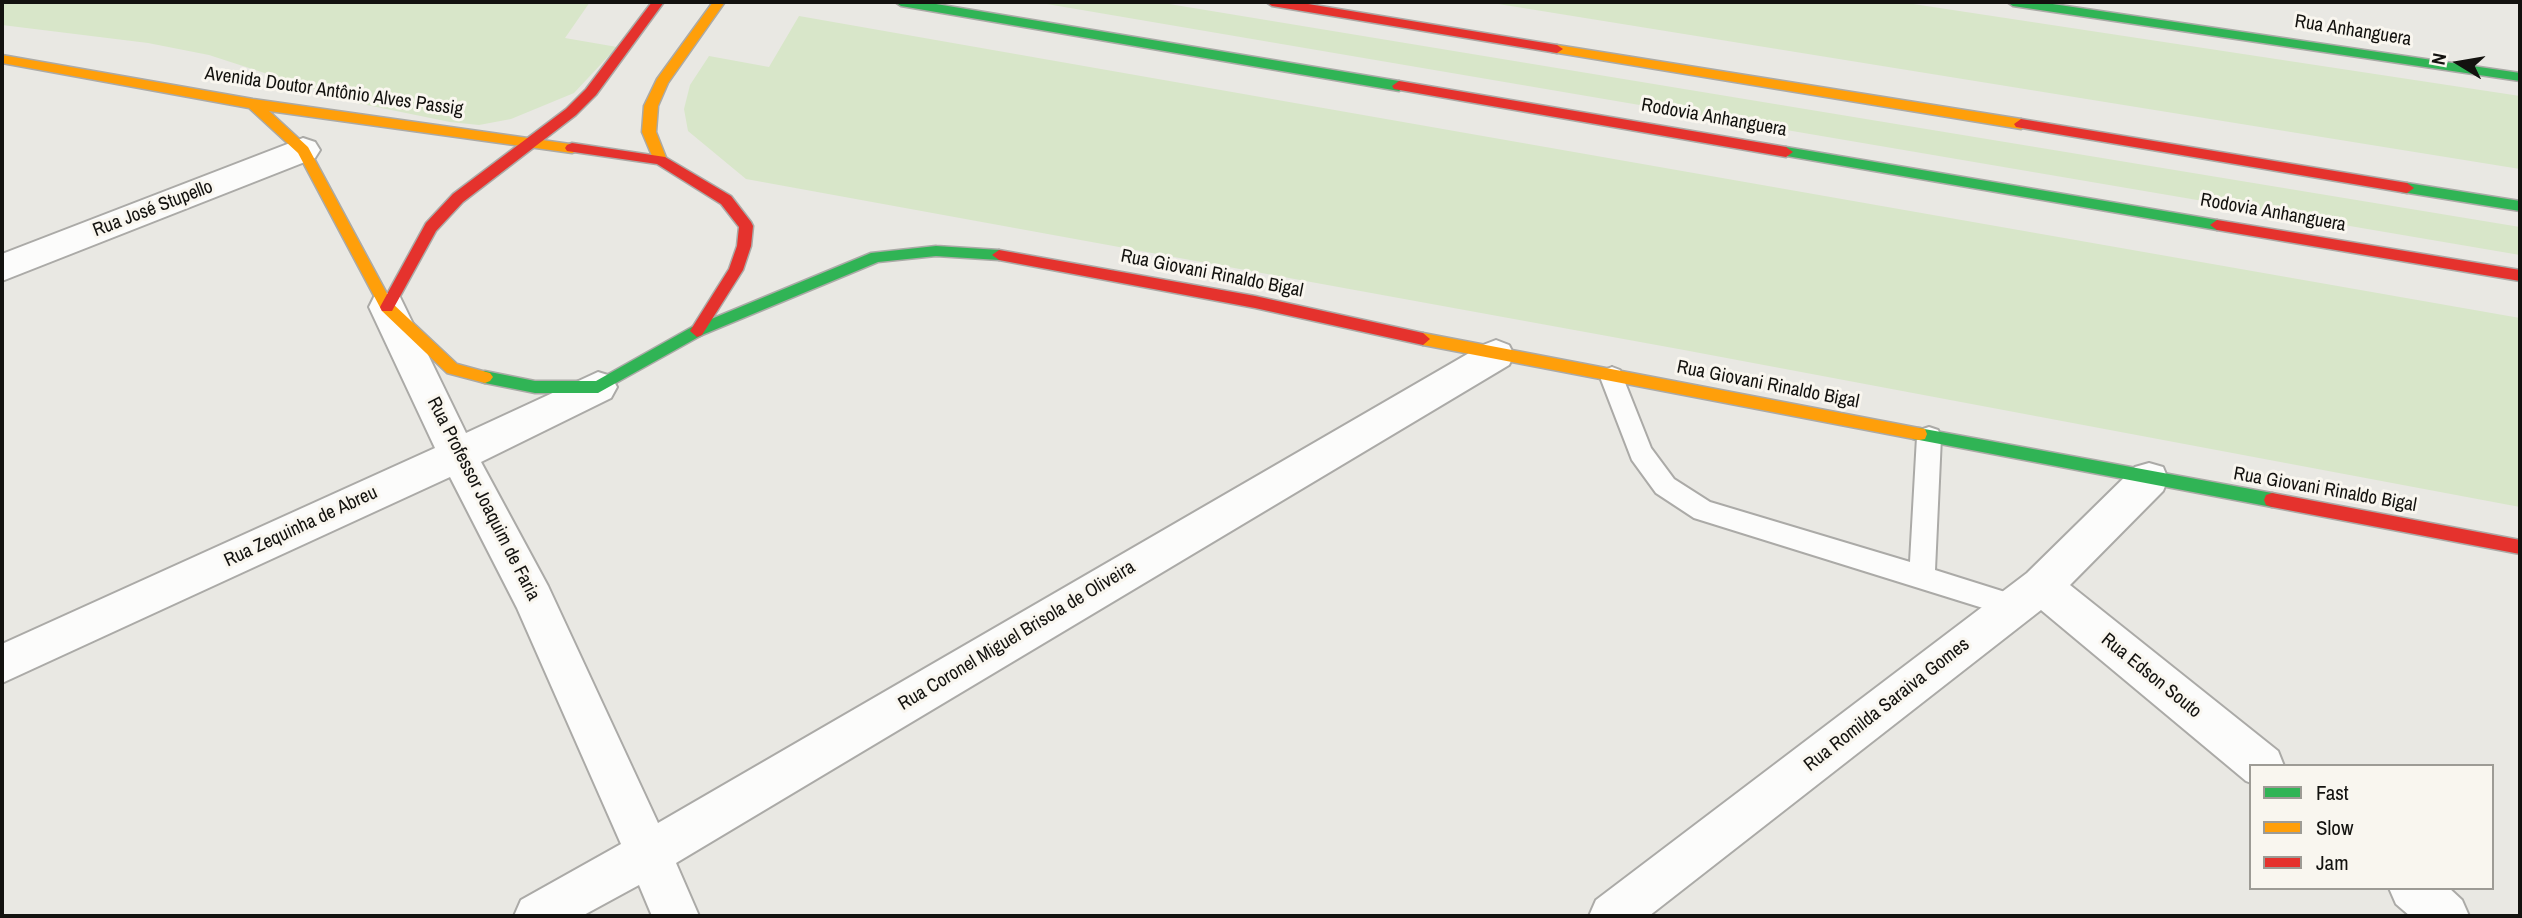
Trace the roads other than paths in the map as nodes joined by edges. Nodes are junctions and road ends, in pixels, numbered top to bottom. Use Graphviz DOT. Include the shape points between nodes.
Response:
graph roads {
  1 [pos="658,2"];
  2 [pos="719,2"];
  3 [pos="901,2"];
  4 [pos="1272,2"];
  5 [pos="2013,2"];
  6 [pos="2085,6"];
  7 [pos="2,59"];
  8 [pos="2520,78"];
  9 [pos="253,104"];
  10 [pos="531,142"];
  11 [pos="303,150"];
  12 [pos="660,160"];
  13 [pos="2520,206"];
  14 [pos="1009,256"];
  15 [pos="2,268"];
  16 [pos="2520,276"];
  17 [pos="387,307"];
  18 [pos="697,331"];
  19 [pos="1496,355"];
  20 [pos="1612,377"];
  21 [pos="598,387"];
  22 [pos="1929,437"];
  23 [pos="458,455"];
  24 [pos="2149,480"];
  25 [pos="2520,547"];
  26 [pos="1922,576"];
  27 [pos="2028,596"];
  28 [pos="2,664"];
  29 [pos="2259,764"];
  30 [pos="650,853"];
  31 [pos="2414,890"];
  32 [pos="537,916"];
  33 [pos="676,916"];
  34 [pos="1612,916"];
  35 [pos="2446,916"];
  1 -- 10 [label="main road" via="592,92"];
  2 -- 12 [label="main road" via="662,82 651,106 649,132"];
  3 -- 16 [label="main road, Rodovia Anhanguera"];
  4 -- 13 [label="main road"];
  5 -- 6 [label="main road, Rua Anhanguera"];
  6 -- 8 [label="main road, Rua Anhanguera"];
  7 -- 9 [label="main road, Avenida Doutor Antônio Alves Passig"];
  9 -- 10 [label="main road, Avenida Doutor Antônio Alves Passig"];
  9 -- 11 [label="main road, Rua Professor Joaquim de Faria"];
  10 -- 12 [label="main road, Avenida Doutor Antônio Alves Passig"];
  10 -- 17 [label="main road" via="458,198 431,227"];
  11 -- 15 [label="street, Rua José Stupello"];
  11 -- 17 [label="main road, Rua Professor Joaquim de Faria"];
  12 -- 18 [label="main road, Rua Zequinha de Abreu" via="726,200 746,226 736,270"];
  14 -- 18 [label="main road, Rua Zequinha de Abreu" via="936,251 876,257"];
  14 -- 19 [label="main road, Rua Giovani Rinaldo Bigal" via="1255,302"];
  17 -- 21 [label="main road, Rua Zequinha de Abreu" via="453,369 535,387"];
  17 -- 23 [label="street, Rua Professor Joaquim de Faria"];
  18 -- 21 [label="main road, Rua Zequinha de Abreu"];
  19 -- 20 [label="main road, Rua Giovani Rinaldo Bigal"];
  19 -- 30 [label="street, Rua Coronel Miguel Brisola de Oliveira"];
  20 -- 22 [label="main road, Rua Giovani Rinaldo Bigal"];
  20 -- 26 [label="lane" via="1641,453 1665,486 1703,510"];
  21 -- 23 [label="street, Rua Zequinha de Abreu"];
  22 -- 24 [label="main road, Rua Giovani Rinaldo Bigal"];
  22 -- 26 [label="lane"];
  23 -- 28 [label="street, Rua Zequinha de Abreu"];
  23 -- 30 [label="street, Rua Professor Joaquim de Faria" via="534,599"];
  24 -- 25 [label="main road, Rua Giovani Rinaldo Bigal"];
  24 -- 27 [label="street, Rua Romilda Saraiva Gomes"];
  26 -- 27 [label="lane"];
  27 -- 29 [label="street, Rua Edson Souto"];
  27 -- 34 [label="street, Rua Romilda Saraiva Gomes"];
  30 -- 32 [label="street, Rua Coronel Miguel Brisola de Oliveira"];
  30 -- 33 [label="street, Rua Professor Joaquim de Faria"];
  31 -- 35 [label="street"];
}
